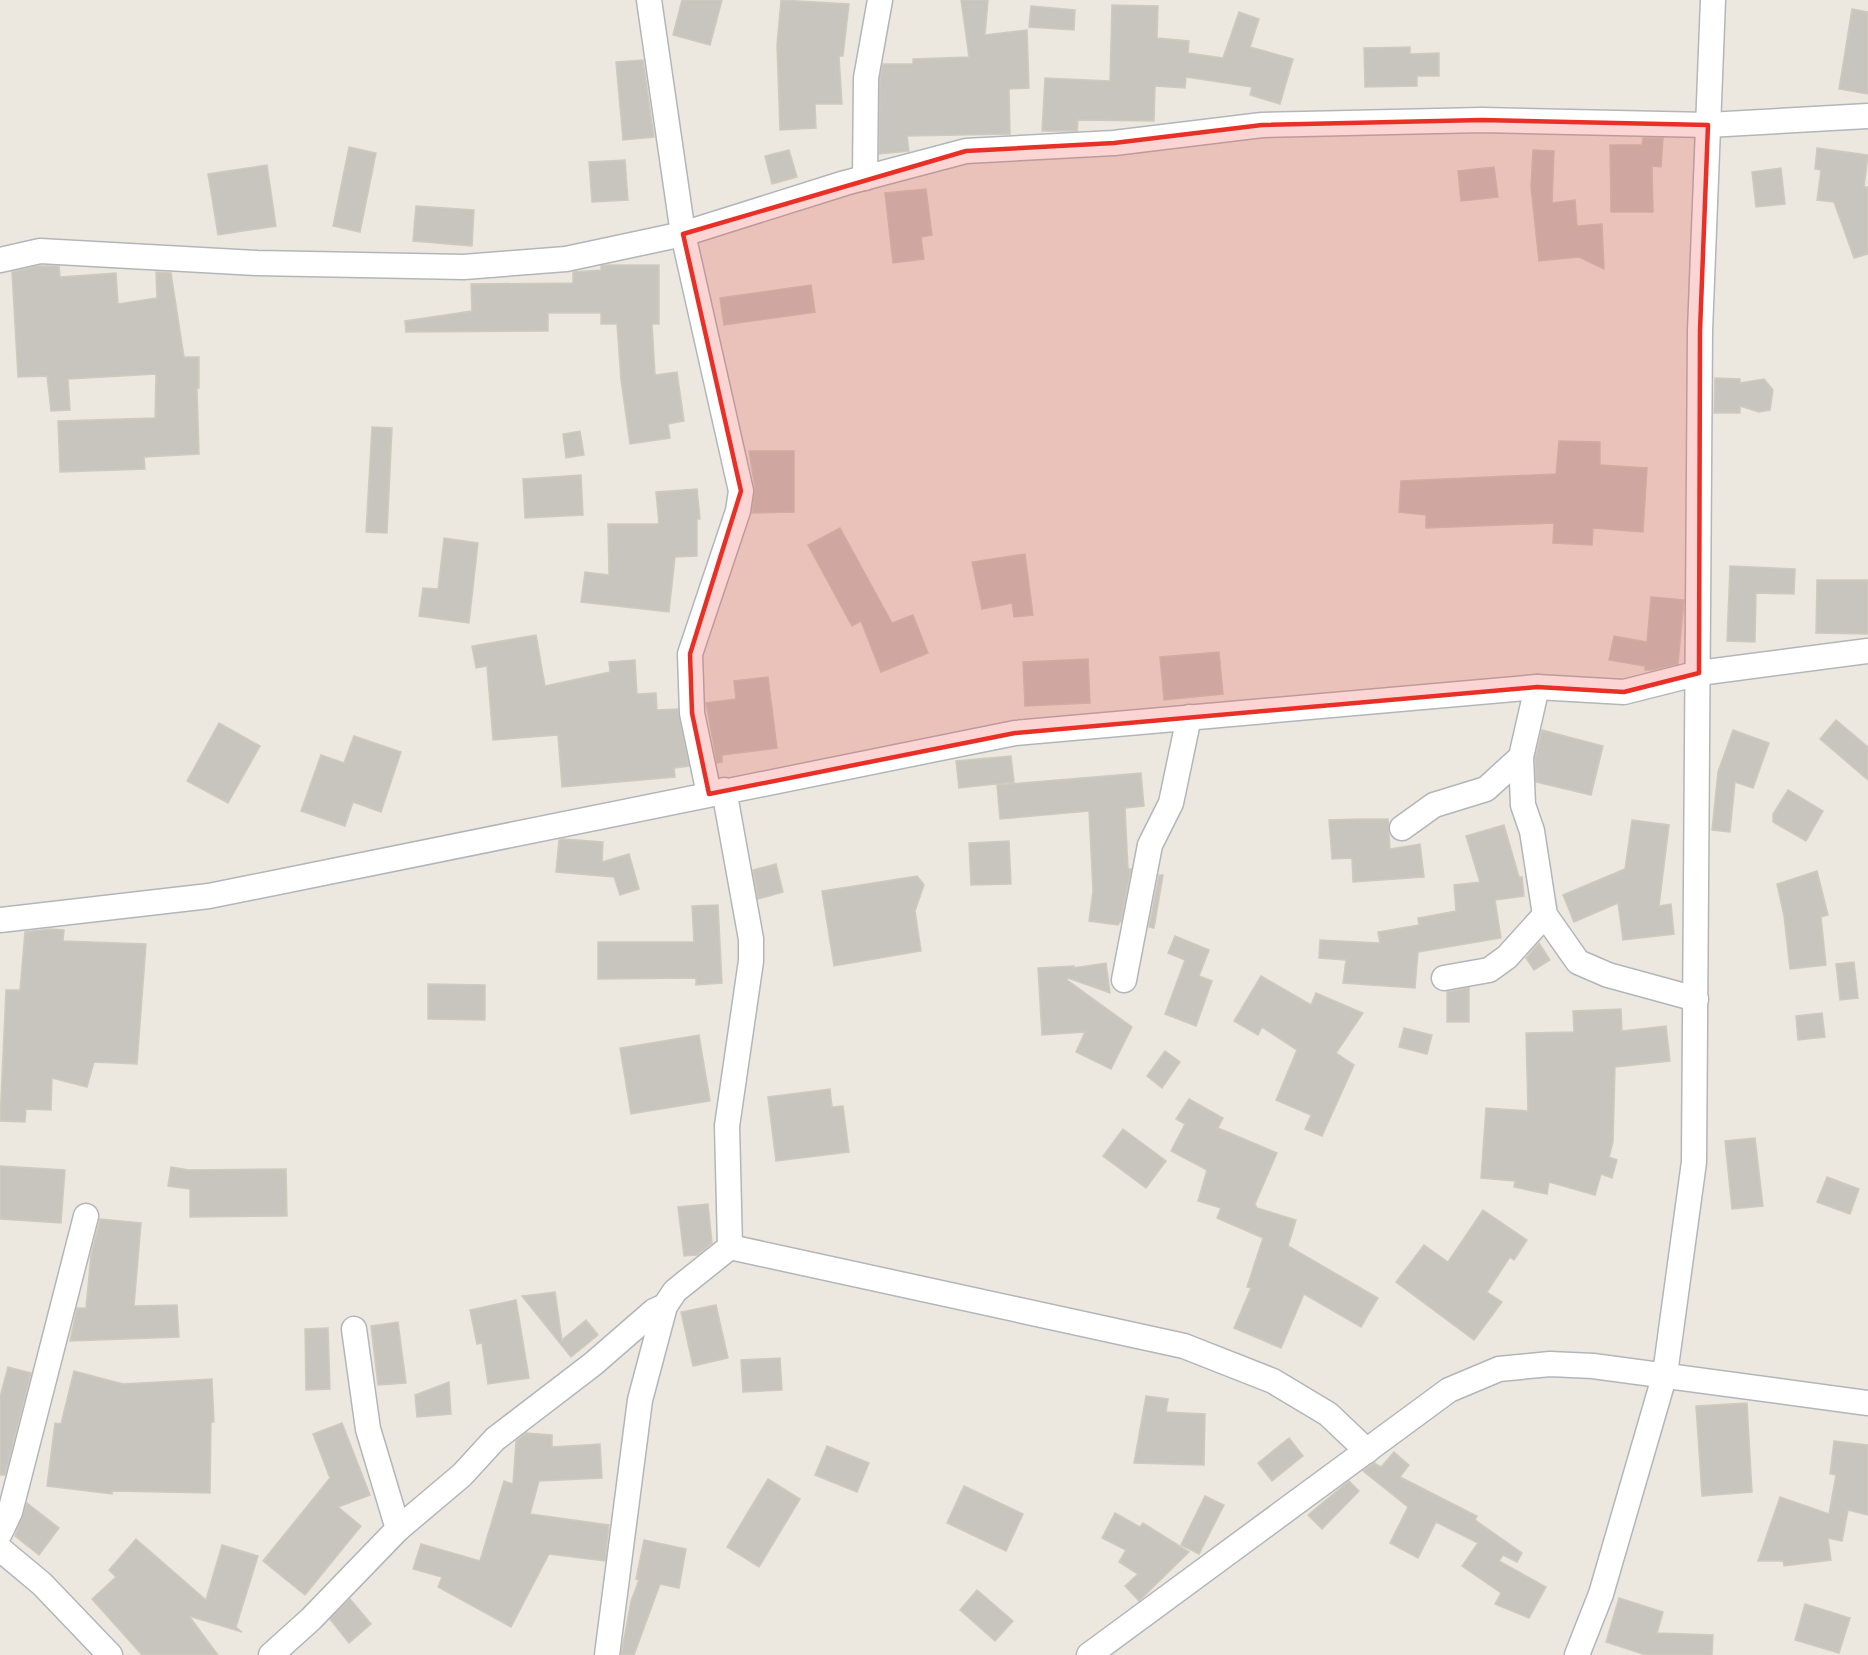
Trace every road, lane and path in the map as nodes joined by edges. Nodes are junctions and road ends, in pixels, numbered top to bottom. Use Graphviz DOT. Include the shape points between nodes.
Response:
graph roads {
  1 [pos="649,0"];
  2 [pos="880,0"];
  3 [pos="1713,0"];
  4 [pos="1868,116"];
  5 [pos="1708,125"];
  6 [pos="865,178"];
  7 [pos="683,234"];
  8 [pos="0,260"];
  9 [pos="1868,651"];
  10 [pos="1699,673"];
  11 [pos="1537,687"];
  12 [pos="1189,717"];
  13 [pos="1521,757"];
  14 [pos="1486,789"];
  15 [pos="717,792"];
  16 [pos="1523,805"];
  17 [pos="1402,828"];
  18 [pos="1545,915"];
  19 [pos="0,920"];
  20 [pos="1444,978"];
  21 [pos="1124,980"];
  22 [pos="1696,999"];
  23 [pos="86,1216"];
  24 [pos="730,1246"];
  25 [pos="665,1306"];
  26 [pos="354,1329"];
  27 [pos="1665,1374"];
  28 [pos="1868,1403"];
  29 [pos="1366,1451"];
  30 [pos="398,1530"];
  31 [pos="0,1533"];
  32 [pos="0,1549"];
  33 [pos="110,1655"];
  34 [pos="271,1655"];
  35 [pos="607,1655"];
  36 [pos="1089,1655"];
  37 [pos="1577,1655"];
  1 -- 7 [label="street"];
  2 -- 6 [label="street" via="866,78"];
  3 -- 5 [label="street"];
  4 -- 5 [label="street"];
  5 -- 6 [label="street" via="1482,120 1262,125 1114,144 966,151"];
  5 -- 10 [label="street" via="1700,331"];
  6 -- 7 [label="street"];
  7 -- 8 [label="street" via="566,259 464,267 257,263 40,251"];
  7 -- 15 [label="street" via="741,491 738,511 690,654 692,713"];
  9 -- 10 [label="street"];
  10 -- 11 [label="street" via="1624,692"];
  10 -- 22 [label="street"];
  11 -- 12 [label="street"];
  11 -- 13 [label="street"];
  12 -- 15 [label="street" via="1015,733"];
  12 -- 21 [label="street" via="1171,803 1150,845"];
  13 -- 14 [label="street"];
  13 -- 16 [label="street"];
  14 -- 16 [label="street"];
  14 -- 17 [label="street" via="1434,806"];
  15 -- 19 [label="street" via="208,896"];
  15 -- 24 [label="street" via="751,939 727,1126"];
  16 -- 18 [label="street" via="1532,831"];
  18 -- 20 [label="street" via="1507,957 1489,970"];
  18 -- 22 [label="street" via="1578,962 1608,975"];
  22 -- 27 [label="street" via="1694,1162"];
  23 -- 31 [label="street" via="10,1512"];
  24 -- 25 [label="street" via="675,1292"];
  24 -- 29 [label="street" via="1184,1346 1273,1381 1328,1414"];
  25 -- 30 [label="street" via="495,1439 462,1475"];
  25 -- 35 [label="street" via="640,1400"];
  26 -- 30 [label="street" via="368,1429"];
  27 -- 28 [label="street"];
  27 -- 29 [label="street" via="1550,1364 1499,1369 1449,1390"];
  27 -- 37 [label="street" via="1601,1594"];
  29 -- 36 [label="street"];
  30 -- 34 [label="street"];
  32 -- 33 [label="street" via="42,1584"];
}
